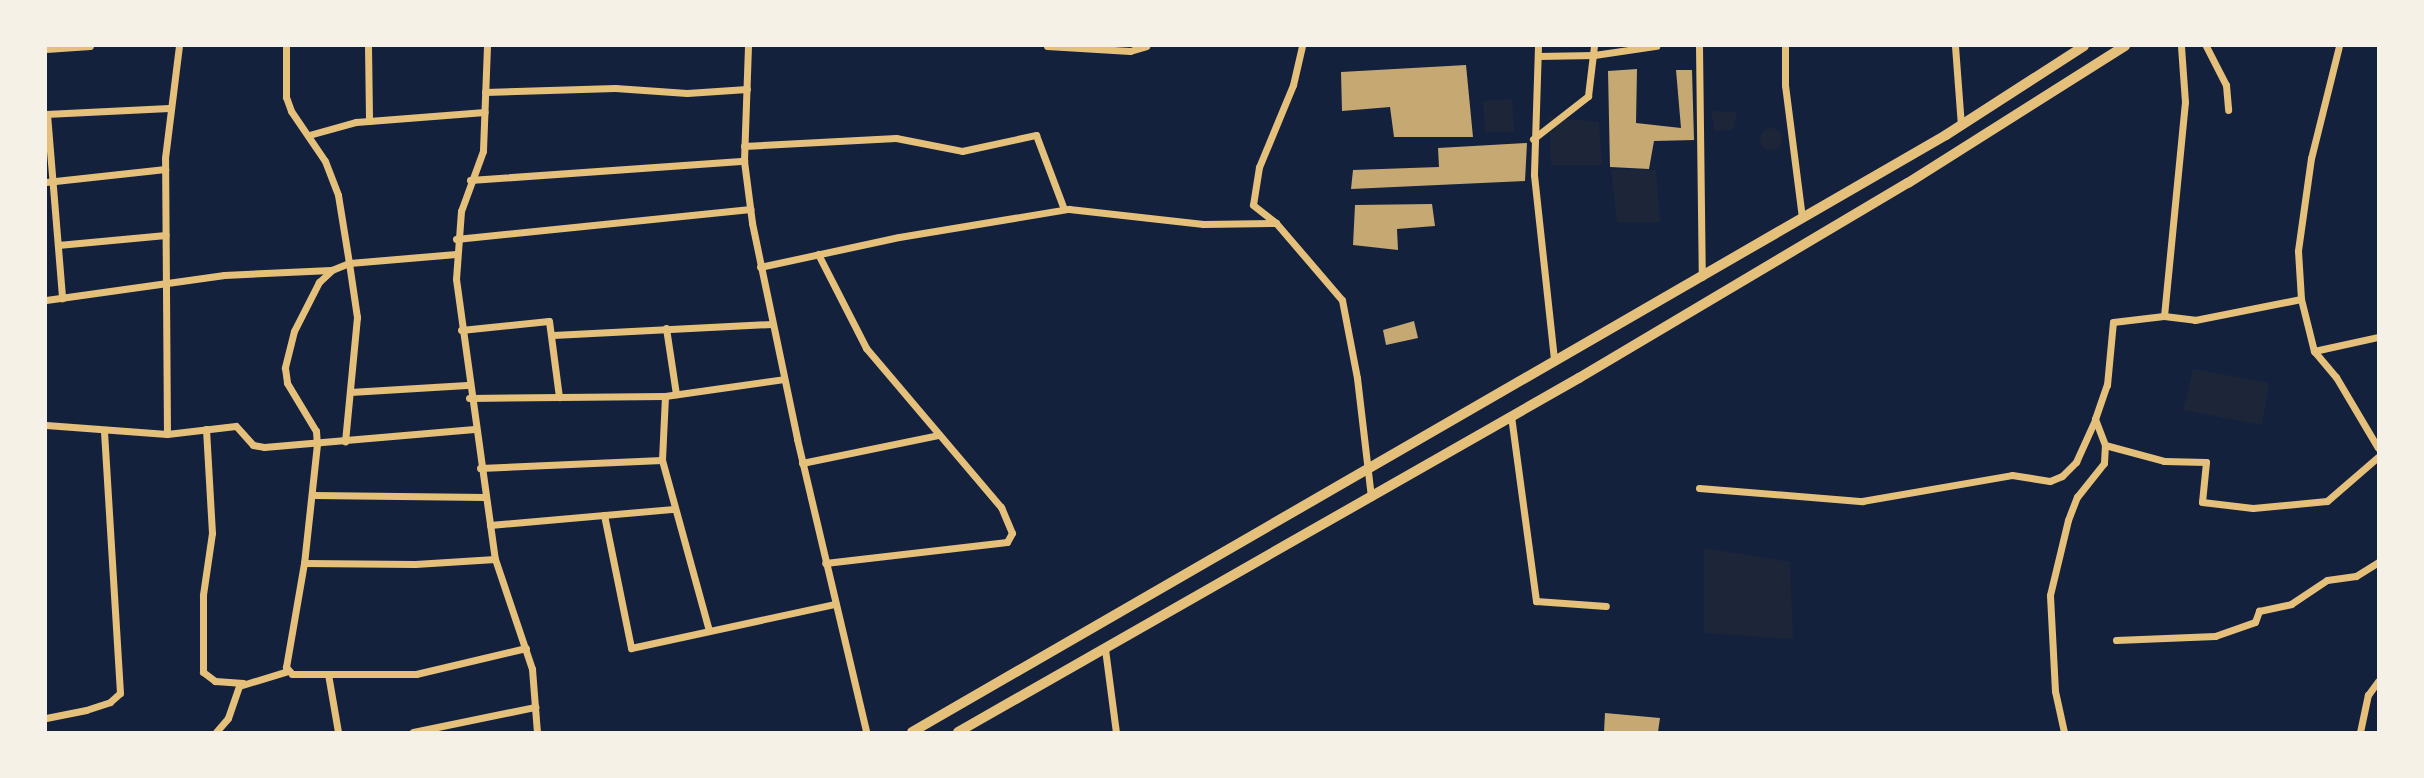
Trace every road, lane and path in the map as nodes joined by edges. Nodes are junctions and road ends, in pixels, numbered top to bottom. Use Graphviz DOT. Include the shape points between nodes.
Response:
graph roads {
  1 [pos="90,46"];
  2 [pos="179,46"];
  3 [pos="286,46"];
  4 [pos="368,46"];
  5 [pos="487,46"];
  6 [pos="748,46"];
  7 [pos="1046,46"];
  8 [pos="1146,46"];
  9 [pos="1302,46"];
  10 [pos="1538,46"];
  11 [pos="1594,46"];
  12 [pos="1656,46"];
  13 [pos="1699,46"];
  14 [pos="1785,46"];
  15 [pos="1955,46"];
  16 [pos="2084,46"];
  17 [pos="2125,46"];
  18 [pos="2181,46"];
  19 [pos="2206,46"];
  20 [pos="2339,46"];
  21 [pos="46,49"];
  22 [pos="1594,55"];
  23 [pos="1538,56"];
  24 [pos="747,89"];
  25 [pos="485,92"];
  26 [pos="169,108"];
  27 [pos="2228,110"];
  28 [pos="485,112"];
  29 [pos="46,114"];
  30 [pos="369,121"];
  31 [pos="1961,125"];
  32 [pos="309,135"];
  33 [pos="1533,139"];
  34 [pos="744,146"];
  35 [pos="744,161"];
  36 [pos="165,169"];
  37 [pos="470,180"];
  38 [pos="49,182"];
  39 [pos="750,209"];
  40 [pos="1064,209"];
  41 [pos="1802,218"];
  42 [pos="1276,223"];
  43 [pos="166,235"];
  44 [pos="456,239"];
  45 [pos="58,245"];
  46 [pos="456,254"];
  47 [pos="818,254"];
  48 [pos="349,263"];
  49 [pos="760,267"];
  50 [pos="332,270"];
  51 [pos="1702,277"];
  52 [pos="166,283"];
  53 [pos="62,298"];
  54 [pos="2301,299"];
  55 [pos="46,300"];
  56 [pos="2164,316"];
  57 [pos="772,324"];
  58 [pos="666,328"];
  59 [pos="460,330"];
  60 [pos="553,335"];
  61 [pos="2378,337"];
  62 [pos="2314,351"];
  63 [pos="1554,358"];
  64 [pos="784,379"];
  65 [pos="467,385"];
  66 [pos="350,392"];
  67 [pos="676,394"];
  68 [pos="665,396"];
  69 [pos="559,397"];
  70 [pos="469,398"];
  71 [pos="1511,416"];
  72 [pos="2095,419"];
  73 [pos="46,425"];
  74 [pos="206,429"];
  75 [pos="474,429"];
  76 [pos="104,430"];
  77 [pos="167,434"];
  78 [pos="939,435"];
  79 [pos="345,441"];
  80 [pos="317,444"];
  81 [pos="2105,445"];
  82 [pos="2378,448"];
  83 [pos="2378,457"];
  84 [pos="662,460"];
  85 [pos="802,463"];
  86 [pos="1368,467"];
  87 [pos="480,468"];
  88 [pos="1699,488"];
  89 [pos="313,495"];
  90 [pos="485,497"];
  91 [pos="1371,497"];
  92 [pos="674,509"];
  93 [pos="604,515"];
  94 [pos="490,524"];
  95 [pos="495,559"];
  96 [pos="2378,562"];
  97 [pos="304,563"];
  98 [pos="825,564"];
  99 [pos="835,604"];
  100 [pos="1606,606"];
  101 [pos="709,631"];
  102 [pos="2116,640"];
  103 [pos="526,648"];
  104 [pos="1105,649"];
  105 [pos="288,671"];
  106 [pos="328,674"];
  107 [pos="2378,681"];
  108 [pos="243,683"];
  109 [pos="535,707"];
  110 [pos="46,718"];
  111 [pos="447,731"];
  112 [pos="216,733"];
  113 [pos="338,733"];
  114 [pos="413,733"];
  115 [pos="537,733"];
  116 [pos="866,733"];
  117 [pos="912,733"];
  118 [pos="958,733"];
  119 [pos="1116,733"];
  120 [pos="2064,733"];
  121 [pos="2360,733"];
  1 -- 21 [label="street"];
  2 -- 26 [label="street"];
  3 -- 32 [label="street" via="286,97"];
  4 -- 30 [label="street"];
  5 -- 25 [label="street"];
  6 -- 24 [label="street"];
  7 -- 8 [label="street" via="1130,51"];
  9 -- 42 [label="street" via="1293,85 1253,191 1253,205"];
  10 -- 23 [label="street"];
  11 -- 22 [label="street"];
  12 -- 22 [label="street"];
  13 -- 51 [label="street"];
  14 -- 41 [label="street" via="1785,85"];
  15 -- 31 [label="street"];
  16 -- 31 [label="main road"];
  17 -- 71 [label="main road" via="1908,183"];
  18 -- 56 [label="street" via="2184,115"];
  19 -- 27 [label="street" via="2226,85"];
  20 -- 54 [label="street" via="2311,158 2298,251"];
  22 -- 23 [label="street"];
  22 -- 33 [label="street" via="1588,96"];
  23 -- 33 [label="street"];
  24 -- 25 [label="street"];
  24 -- 34 [label="street"];
  25 -- 28 [label="street"];
  26 -- 29 [label="street"];
  26 -- 36 [label="street"];
  28 -- 30 [label="street"];
  28 -- 37 [label="street" via="483,151"];
  29 -- 38 [label="street"];
  30 -- 32 [label="street" via="333,125"];
  31 -- 41 [label="main road"];
  32 -- 48 [label="street" via="338,195"];
  33 -- 63 [label="street"];
  34 -- 35 [label="street"];
  34 -- 40 [label="street" via="896,138 962,150 1037,135"];
  35 -- 37 [label="street"];
  35 -- 39 [label="street"];
  36 -- 38 [label="street"];
  36 -- 43 [label="street"];
  37 -- 44 [label="street"];
  38 -- 45 [label="street"];
  39 -- 44 [label="street"];
  39 -- 49 [label="street"];
  40 -- 42 [label="street" via="1203,224"];
  40 -- 47 [label="street"];
  41 -- 51 [label="main road"];
  42 -- 86 [label="street" via="1342,300"];
  43 -- 45 [label="street"];
  43 -- 52 [label="street"];
  44 -- 46 [label="street"];
  45 -- 53 [label="street"];
  46 -- 48 [label="street"];
  46 -- 59 [label="street"];
  47 -- 49 [label="street"];
  47 -- 78 [label="street" via="866,348"];
  48 -- 50 [label="street"];
  48 -- 66 [label="street" via="357,317"];
  49 -- 57 [label="street"];
  50 -- 52 [label="street"];
  50 -- 80 [label="street" via="307,303 285,368 287,383 316,431"];
  51 -- 63 [label="main road"];
  52 -- 53 [label="street"];
  52 -- 77 [label="street"];
  53 -- 55 [label="street"];
  54 -- 56 [label="street" via="2195,320"];
  54 -- 62 [label="street"];
  56 -- 72 [label="street" via="2113,322 2107,385"];
  57 -- 58 [label="street"];
  57 -- 64 [label="street"];
  58 -- 60 [label="street"];
  58 -- 67 [label="street"];
  59 -- 60 [label="street" via="545,320 552,324"];
  59 -- 65 [label="street"];
  60 -- 69 [label="street"];
  61 -- 62 [label="street"];
  62 -- 82 [label="street" via="2336,377"];
  63 -- 86 [label="main road"];
  64 -- 67 [label="street"];
  64 -- 85 [label="street"];
  65 -- 66 [label="street"];
  65 -- 70 [label="street"];
  66 -- 79 [label="street"];
  67 -- 68 [label="street"];
  68 -- 69 [label="street"];
  68 -- 84 [label="street"];
  69 -- 70 [label="street"];
  70 -- 75 [label="street"];
  71 -- 91 [label="main road"];
  71 -- 100 [label="street" via="1536,601"];
  72 -- 81 [label="street"];
  72 -- 88 [label="street" via="2076,462 2063,476 2050,481 2012,475 1862,501"];
  73 -- 76 [label="street"];
  74 -- 77 [label="street"];
  74 -- 80 [label="street" via="236,426 258,447"];
  74 -- 108 [label="street" via="212,533 203,595 204,672 215,681"];
  75 -- 79 [label="street"];
  75 -- 87 [label="street"];
  76 -- 77 [label="street"];
  76 -- 110 [label="street" via="120,693 98,706"];
  78 -- 85 [label="street"];
  78 -- 98 [label="street" via="1000,507 1011,526 1010,538 940,553"];
  79 -- 80 [label="street"];
  80 -- 89 [label="street"];
  81 -- 83 [label="street" via="2164,461 2206,462 2202,502 2253,508 2327,501"];
  81 -- 120 [label="street" via="2100,474 2077,497 2068,520 2050,595 2055,691"];
  84 -- 87 [label="street"];
  84 -- 92 [label="street"];
  85 -- 98 [label="street"];
  86 -- 91 [label="street"];
  86 -- 117 [label="main road"];
  87 -- 90 [label="street"];
  89 -- 90 [label="street"];
  89 -- 97 [label="street"];
  90 -- 94 [label="street"];
  91 -- 104 [label="main road"];
  92 -- 93 [label="street"];
  92 -- 101 [label="street"];
  93 -- 94 [label="street"];
  93 -- 101 [label="street" via="629,647"];
  94 -- 95 [label="street"];
  95 -- 97 [label="street"];
  95 -- 103 [label="street"];
  96 -- 102 [label="street" via="2356,576 2327,580 2303,599 2259,611 2255,622 2214,636"];
  97 -- 105 [label="street"];
  98 -- 99 [label="street"];
  99 -- 101 [label="street"];
  99 -- 116 [label="street"];
  103 -- 106 [label="street" via="416,674"];
  103 -- 109 [label="street"];
  104 -- 118 [label="main road"];
  104 -- 119 [label="street"];
  105 -- 106 [label="street"];
  105 -- 108 [label="street"];
  106 -- 113 [label="street"];
  107 -- 121 [label="street" via="2368,695"];
  108 -- 112 [label="street"];
  109 -- 111 [label="street"];
  109 -- 115 [label="street"];
  111 -- 114 [label="street"];
}
